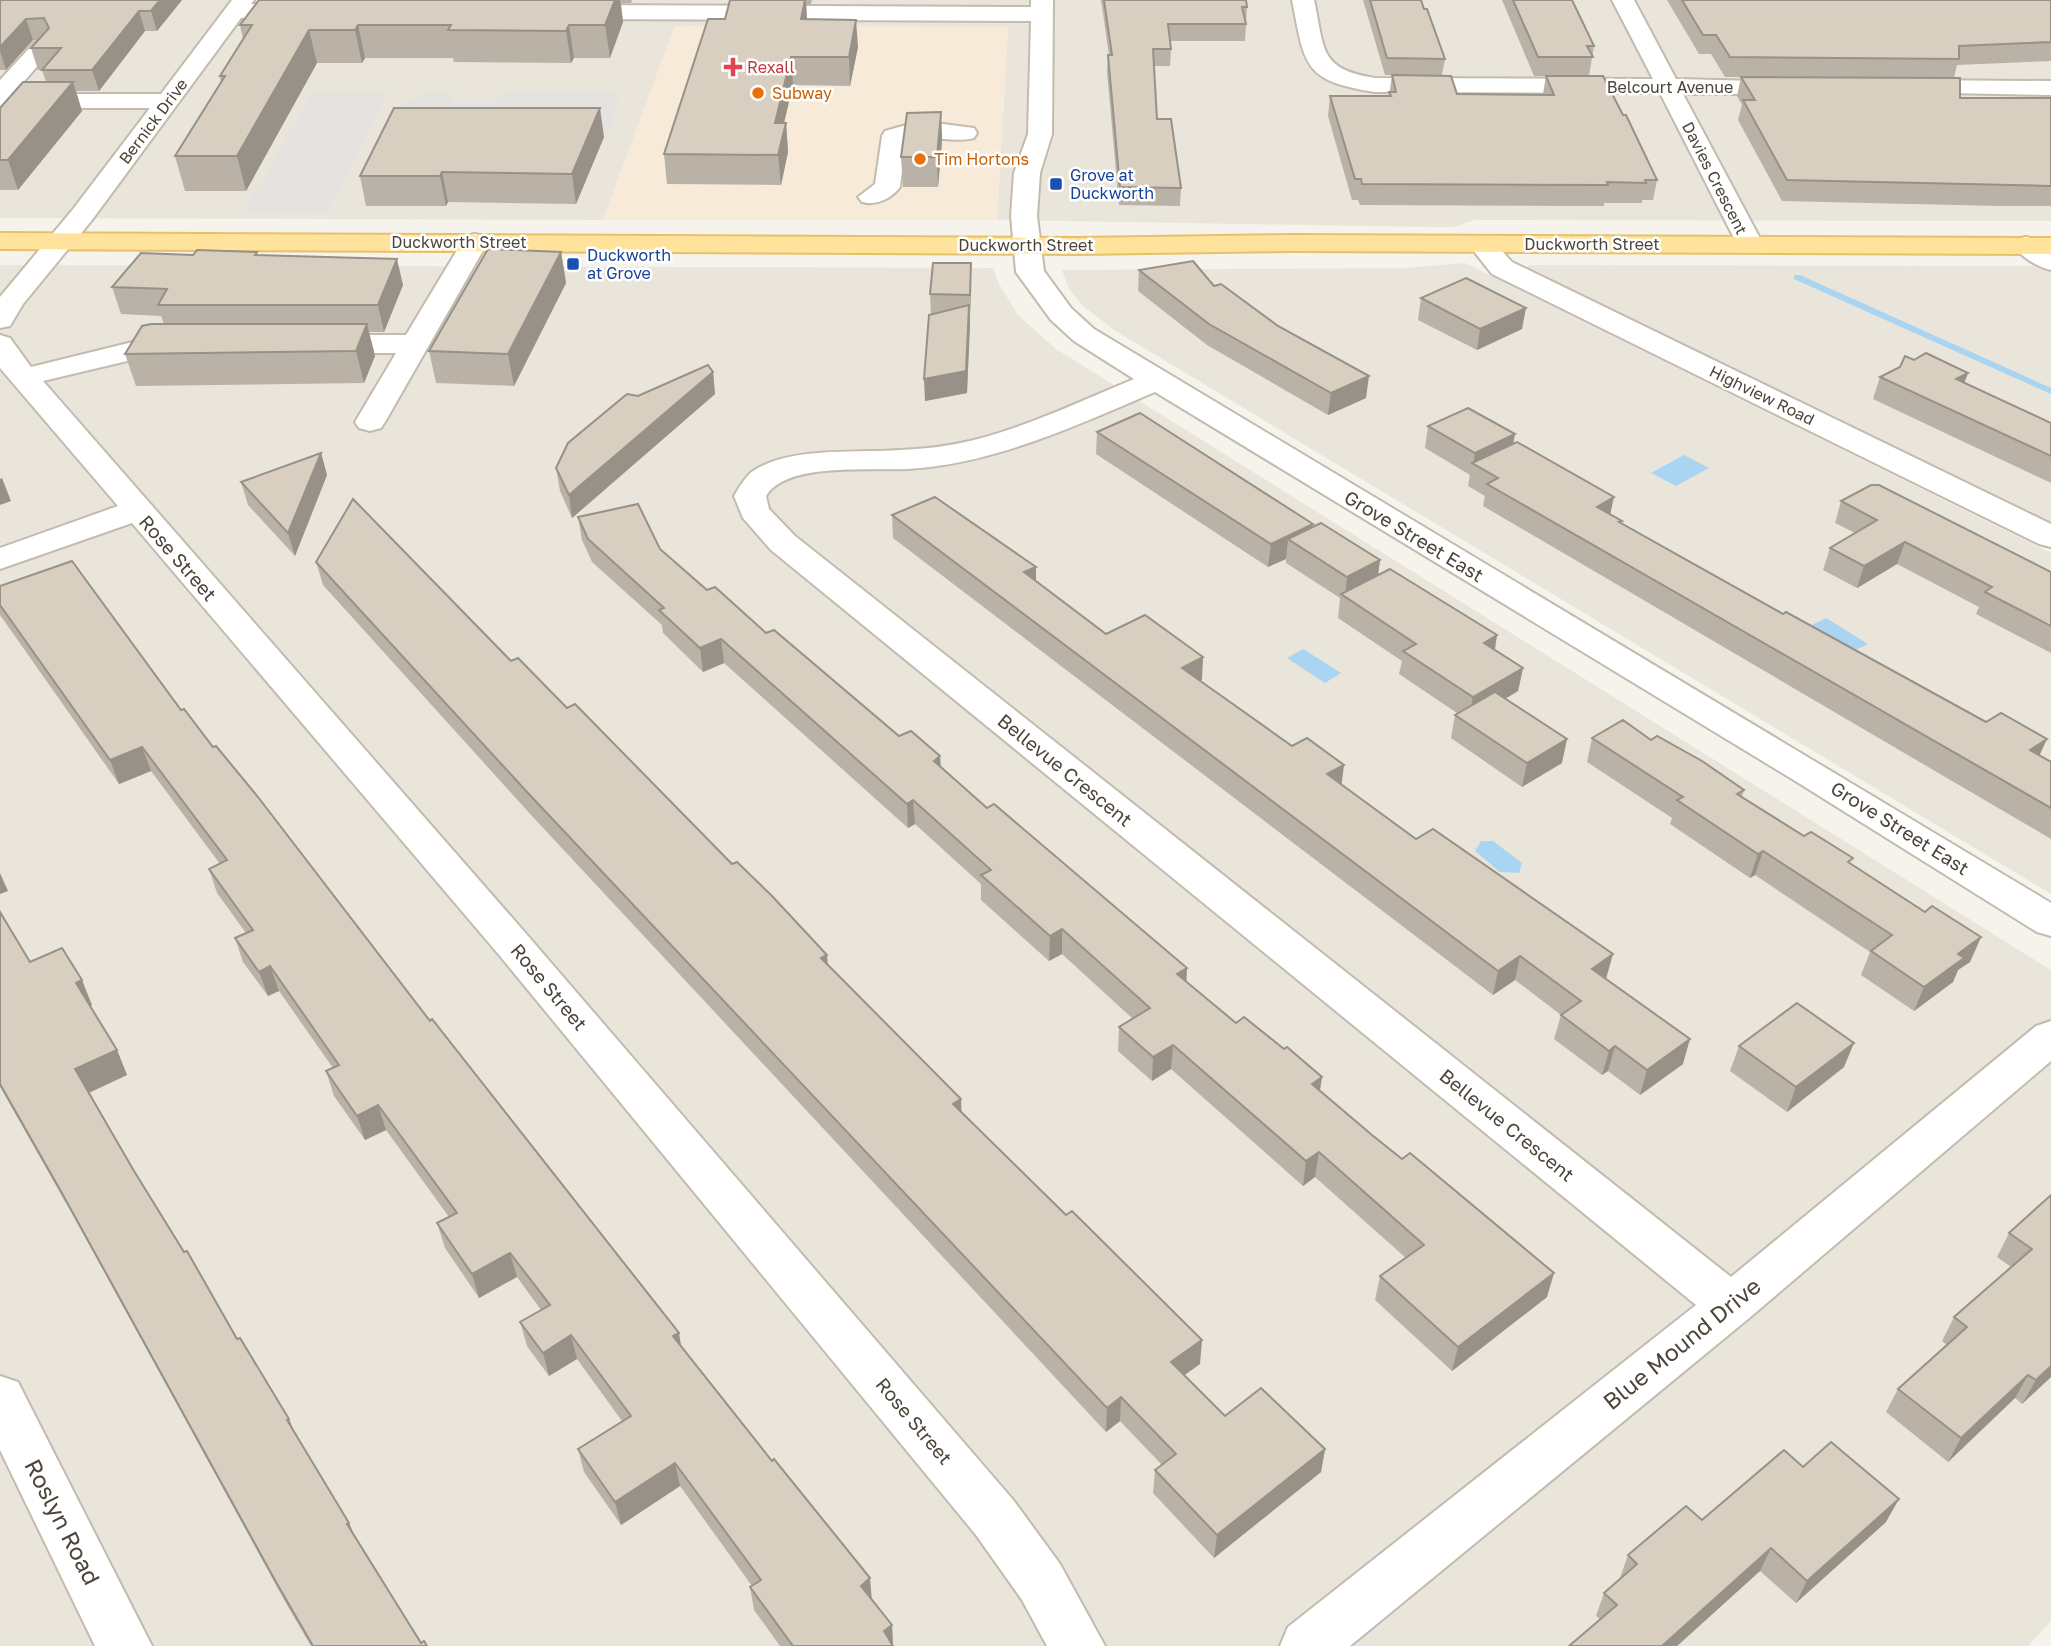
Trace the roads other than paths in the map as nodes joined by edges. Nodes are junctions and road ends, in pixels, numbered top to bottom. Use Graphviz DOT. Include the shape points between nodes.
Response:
graph roads {
  1 [pos="1303,0"];
  2 [pos="1623,0"];
  3 [pos="239,6"];
  4 [pos="679,6"];
  5 [pos="1042,7"];
  6 [pos="329,12"];
  7 [pos="552,12"];
  8 [pos="43,47"];
  9 [pos="1668,87"];
  10 [pos="1816,87"];
  11 [pos="1885,87"];
  12 [pos="2051,88"];
  13 [pos="0,93"];
  14 [pos="0,101"];
  15 [pos="168,102"];
  16 [pos="965,133"];
  17 [pos="872,197"];
  18 [pos="0,241"];
  19 [pos="61,241"];
  20 [pos="475,242"];
  21 [pos="1481,244"];
  22 [pos="1749,244"];
  23 [pos="1027,246"];
  24 [pos="2039,246"];
  25 [pos="2051,262"];
  26 [pos="0,320"];
  27 [pos="0,344"];
  28 [pos="201,344"];
  29 [pos="295,344"];
  30 [pos="416,344"];
  31 [pos="23,377"];
  32 [pos="1157,380"];
  33 [pos="370,422"];
  34 [pos="137,510"];
  35 [pos="2051,537"];
  36 [pos="0,559"];
  37 [pos="2051,922"];
  38 [pos="2051,1037"];
  39 [pos="1731,1305"];
  40 [pos="0,1398"];
  41 [pos="124,1646"];
  42 [pos="1077,1646"];
  43 [pos="1308,1646"];
  1 -- 9 [label="street, Belcourt Avenue" via="1317,61 1342,81"];
  2 -- 9 [label="street, Davies Crescent"];
  3 -- 6 [label="street"];
  3 -- 15 [label="street, Bernick Drive"];
  4 -- 5 [label="street"];
  4 -- 7 [label="street"];
  5 -- 23 [label="street, Grove Street East" via="1040,135 1027,173"];
  8 -- 13 [label="street"];
  9 -- 10 [label="street, Belcourt Avenue"];
  9 -- 22 [label="street, Davies Crescent"];
  11 -- 12 [label="street"];
  14 -- 15 [label="street"];
  15 -- 19 [label="street, Bernick Drive"];
  16 -- 17 [label="street" via="920,128 894,136 887,187"];
  18 -- 19 [label="main road, Duckworth Street"];
  19 -- 20 [label="main road, Duckworth Street"];
  19 -- 26 [label="street"];
  20 -- 23 [label="main road, Duckworth Street"];
  20 -- 30 [label="street"];
  21 -- 22 [label="main road, Duckworth Street"];
  21 -- 23 [label="main road, Duckworth Street"];
  21 -- 35 [label="street, Highview Road" via="1502,268"];
  22 -- 24 [label="main road, Duckworth Street"];
  23 -- 32 [label="street, Grove Street East" via="1030,272 1061,314 1101,347"];
  24 -- 25 [label="street"];
  27 -- 31 [label="street, Rose Street"];
  28 -- 31 [label="street" via="160,344"];
  29 -- 30 [label="street"];
  30 -- 33 [label="street"];
  31 -- 34 [label="street, Rose Street"];
  32 -- 37 [label="street, Grove Street East"];
  32 -- 39 [label="street, Bellevue Crescent" via="1031,434 995,444 917,459 772,472 758,482 750,496 754,511 783,543"];
  34 -- 36 [label="street"];
  34 -- 42 [label="street, Rose Street" via="514,946 995,1518 1041,1582"];
  38 -- 39 [label="street, Blue Mound Drive"];
  39 -- 43 [label="street, Blue Mound Drive"];
  40 -- 41 [label="street, Roslyn Road"];
}
